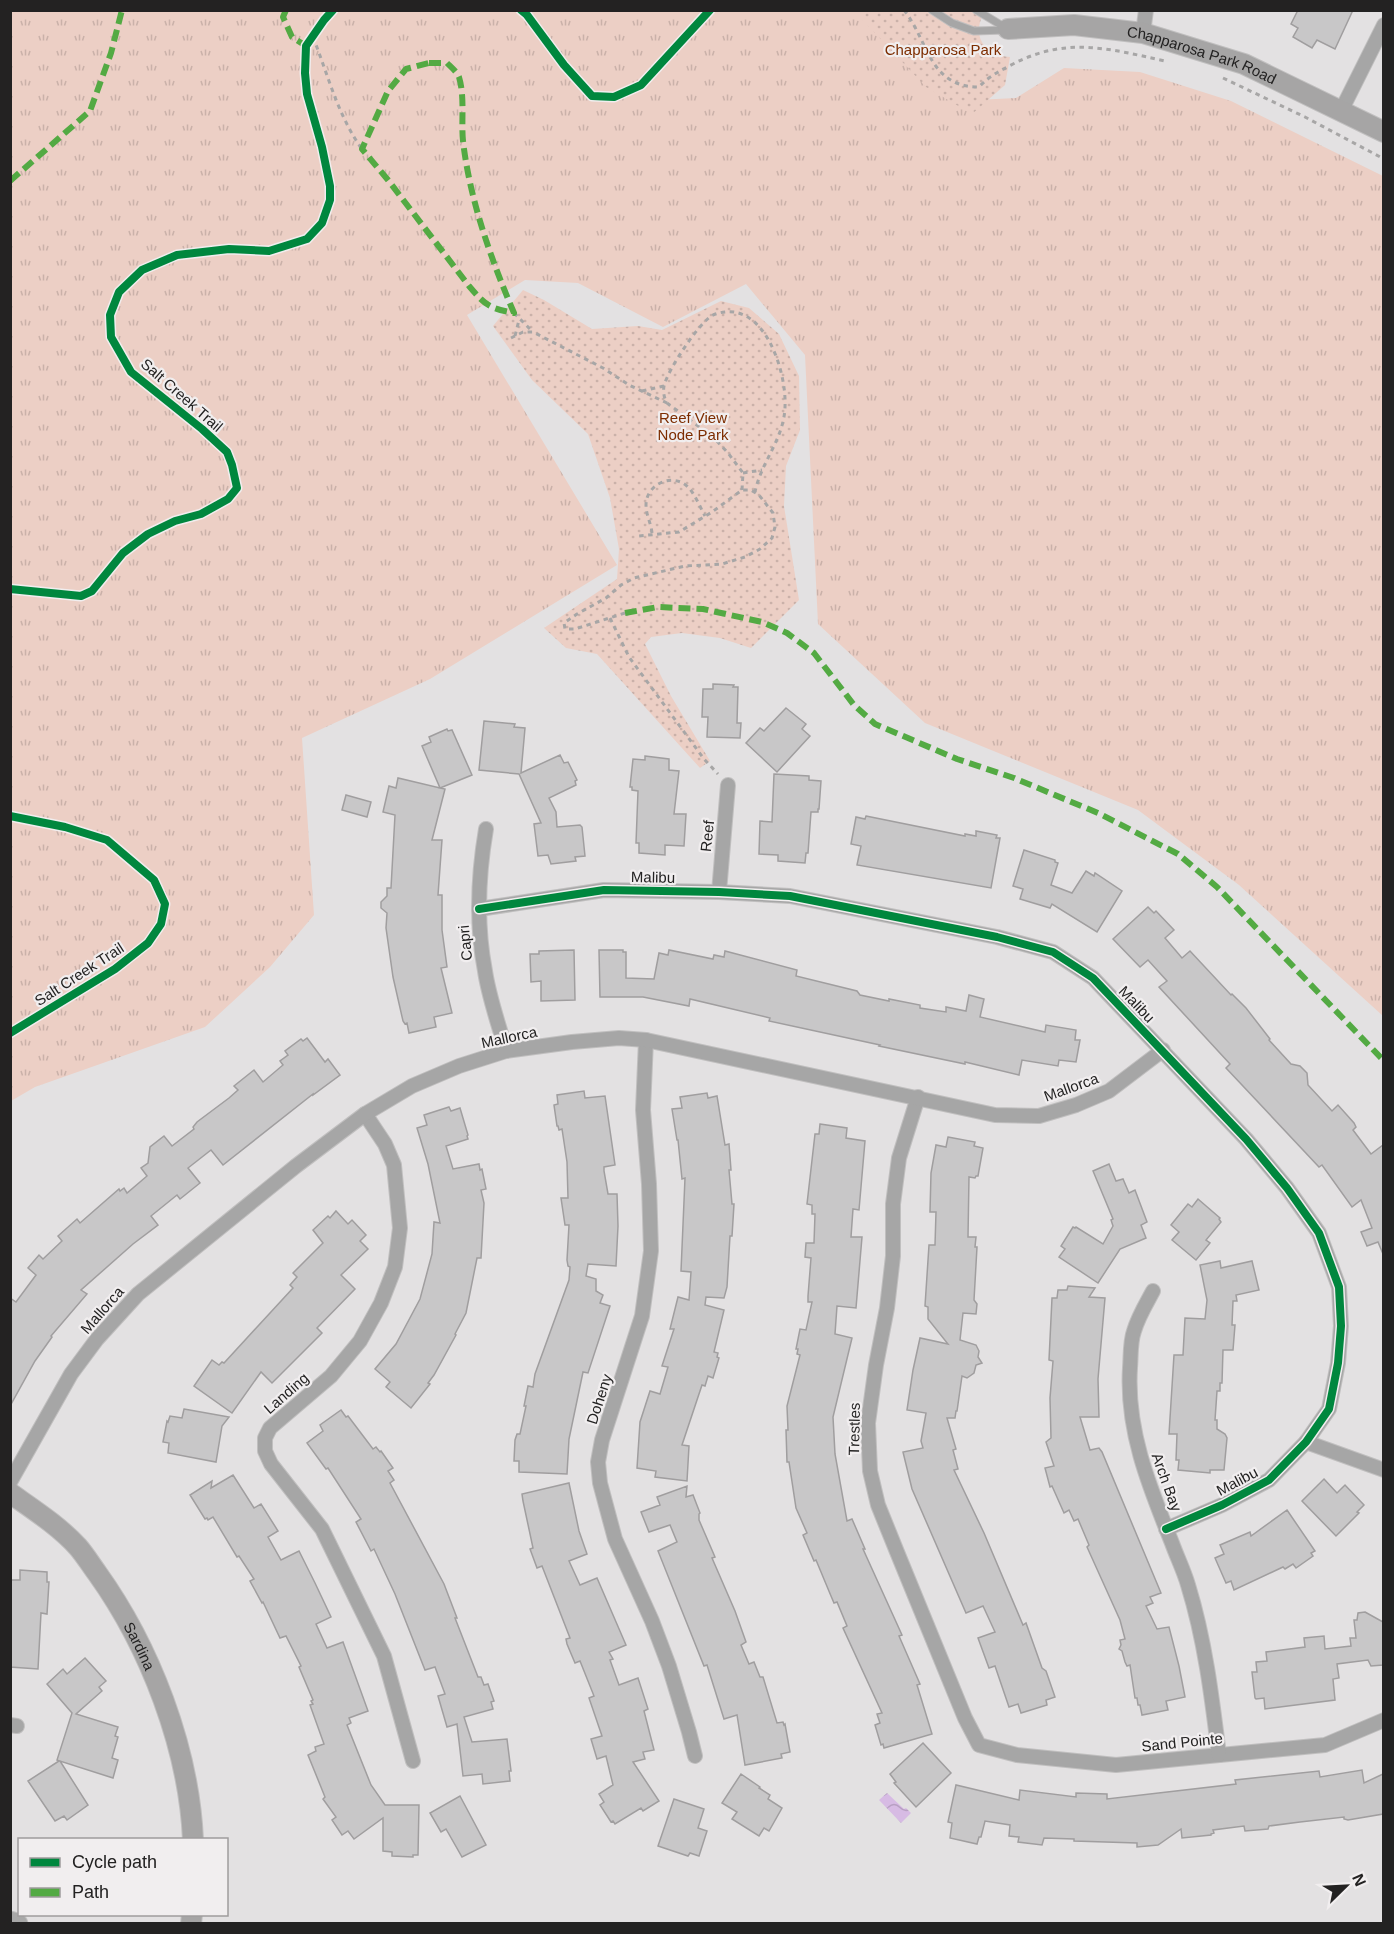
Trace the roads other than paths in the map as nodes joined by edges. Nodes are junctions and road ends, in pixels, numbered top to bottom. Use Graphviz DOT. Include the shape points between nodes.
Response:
graph roads {
  1 [pos="932,10"];
  2 [pos="976,10"];
  3 [pos="1146,10"];
  4 [pos="1383,25"];
  5 [pos="1008,29"];
  6 [pos="1143,33"];
  7 [pos="1341,111"];
  8 [pos="1383,132"];
  9 [pos="728,785"];
  10 [pos="486,829"];
  11 [pos="719,892"];
  12 [pos="478,909"];
  13 [pos="646,1040"];
  14 [pos="1163,1050"];
  15 [pos="506,1051"];
  16 [pos="918,1097"];
  17 [pos="365,1114"];
  18 [pos="1153,1291"];
  19 [pos="1306,1442"];
  20 [pos="1383,1470"];
  21 [pos="10,1482"];
  22 [pos="10,1493"];
  23 [pos="1166,1529"];
  24 [pos="1383,1720"];
  25 [pos="979,1745"];
  26 [pos="1219,1755"];
  27 [pos="694,1756"];
  28 [pos="412,1761"];
  29 [pos="193,1838"];
  30 [pos="10,1922"];
  31 [pos="17,1923"];
  1 -- 5 [label="lane" via="974,31"];
  2 -- 5 [label="lane"];
  3 -- 6 [label="street"];
  4 -- 7 [label="street"];
  5 -- 6 [label="street, Chapparosa Park Road" via="1074,25"];
  6 -- 7 [label="street, Chapparosa Park Road" via="1244,64"];
  7 -- 8 [label="street, Chapparosa Park Road"];
  9 -- 11 [label="street, Reef"];
  10 -- 12 [label="street, Capri"];
  11 -- 12 [label="street, Malibu" via="604,890"];
  11 -- 14 [label="street, Malibu" via="790,896 997,937 1053,952 1093,978"];
  12 -- 15 [label="street, Capri" via="485,972"];
  13 -- 15 [label="street, Mallorca" via="619,1038"];
  13 -- 16 [label="street, Mallorca"];
  13 -- 27 [label="street, Doheny" via="643,1110 651,1251 642,1316 598,1462 615,1539 669,1666"];
  14 -- 16 [label="street, Mallorca" via="1109,1091 1039,1116 995,1115"];
  14 -- 19 [label="street, Malibu" via="1287,1188 1318,1233 1339,1287 1338,1363 1329,1409"];
  15 -- 17 [label="street, Mallorca" via="412,1086"];
  16 -- 25 [label="street, Trestles" via="897,1170 892,1266 868,1423 870,1471 889,1533"];
  17 -- 21 [label="street, Mallorca" via="138,1294 71,1374"];
  17 -- 28 [label="street, Landing" via="394,1165 400,1228 395,1267 360,1341 331,1376 270,1428 265,1451 322,1529 384,1656"];
  18 -- 23 [label="street, Arch Bay" via="1133,1334 1131,1416 1137,1447"];
  19 -- 20 [label="street"];
  19 -- 23 [label="street, Malibu" via="1269,1480"];
  22 -- 29 [label="street, Sardina" via="49,1520 78,1547 138,1641 185,1771"];
  23 -- 26 [label="street, Arch Bay" via="1197,1619"];
  24 -- 26 [label="street, Sand Pointe" via="1325,1745"];
  25 -- 26 [label="street, Sand Pointe" via="1017,1755 1116,1765"];
  30 -- 31 [label="main road"];
}
